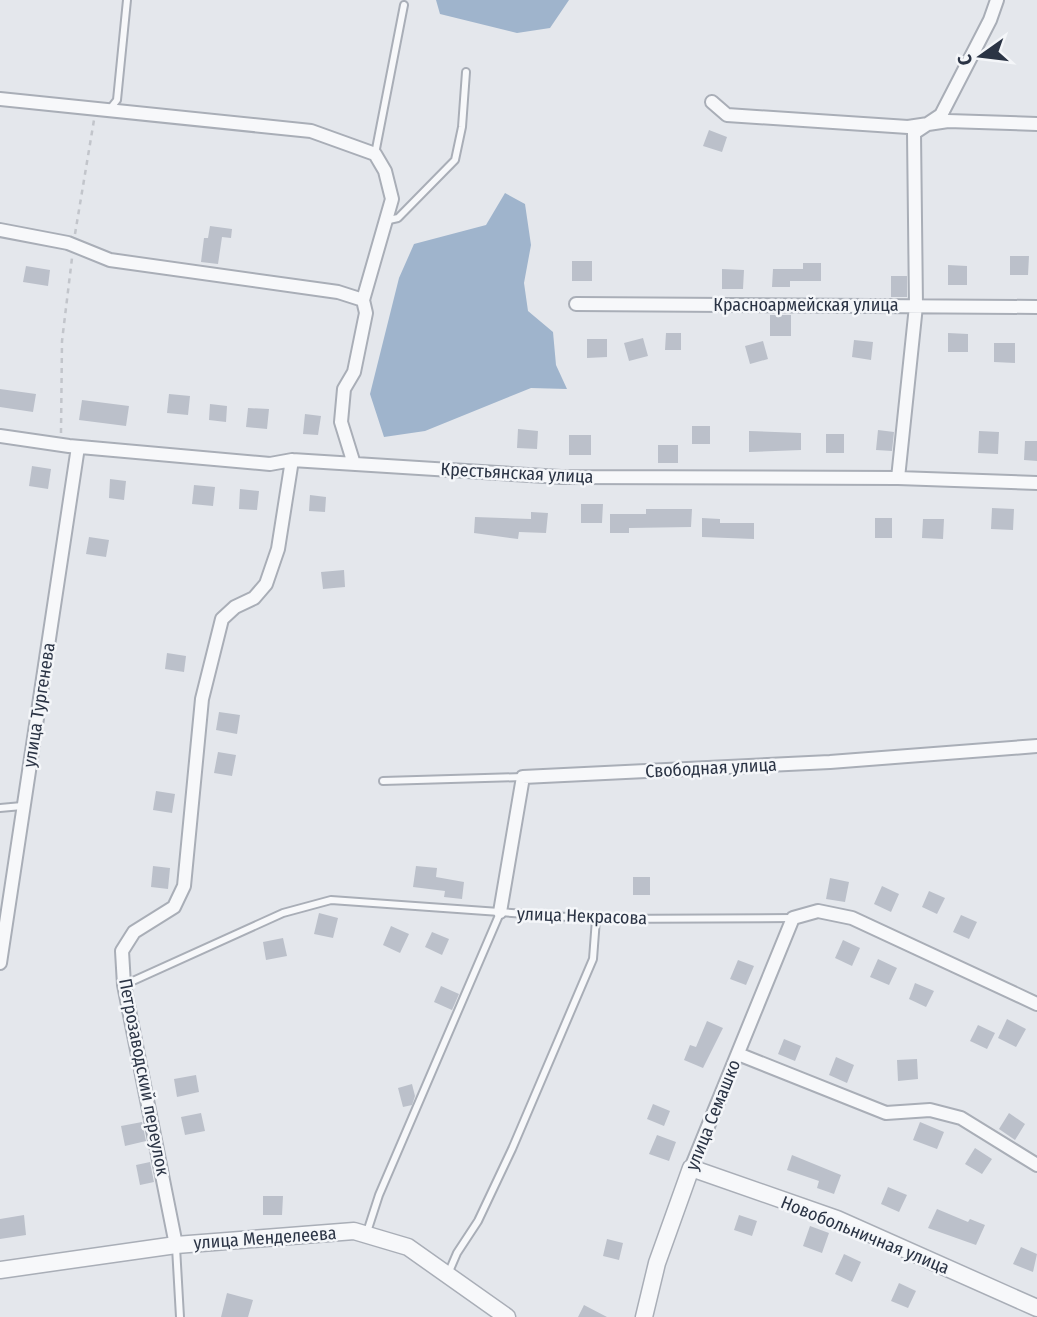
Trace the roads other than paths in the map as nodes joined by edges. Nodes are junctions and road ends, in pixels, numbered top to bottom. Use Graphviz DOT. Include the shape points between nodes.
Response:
graph roads {
  1 [pos="127,0"];
  2 [pos="997,0"];
  3 [pos="404,5"];
  4 [pos="466,72"];
  5 [pos="0,99"];
  6 [pos="712,102"];
  7 [pos="102,111"];
  8 [pos="928,124"];
  9 [pos="1037,124"];
  10 [pos="375,154"];
  11 [pos="389,220"];
  12 [pos="0,230"];
  13 [pos="363,300"];
  14 [pos="576,304"];
  15 [pos="916,306"];
  16 [pos="1037,307"];
  17 [pos="0,436"];
  18 [pos="78,447"];
  19 [pos="292,460"];
  20 [pos="354,464"];
  21 [pos="898,478"];
  22 [pos="1037,482"];
  23 [pos="1037,746"];
  24 [pos="523,776"];
  25 [pos="383,781"];
  26 [pos="22,806"];
  27 [pos="0,808"];
  28 [pos="500,912"];
  29 [pos="793,918"];
  30 [pos="596,919"];
  31 [pos="0,963"];
  32 [pos="124,985"];
  33 [pos="1037,1004"];
  34 [pos="737,1054"];
  35 [pos="1037,1165"];
  36 [pos="691,1168"];
  37 [pos="366,1234"];
  38 [pos="176,1245"];
  39 [pos="0,1270"];
  40 [pos="448,1274"];
  41 [pos="1037,1308"];
  42 [pos="180,1317"];
  43 [pos="507,1317"];
  44 [pos="644,1317"];
  1 -- 7 [label="lane" via="117,100"];
  2 -- 8 [label="street" via="942,115"];
  3 -- 10 [label="lane"];
  4 -- 11 [label="lane" via="455,160 398,219"];
  5 -- 7 [label="street"];
  6 -- 8 [label="street" via="727,115 908,127"];
  7 -- 10 [label="street" via="311,131"];
  8 -- 9 [label="street"];
  8 -- 15 [label="street" via="914,133"];
  10 -- 11 [label="street" via="392,199"];
  11 -- 13 [label="street"];
  12 -- 13 [label="street" via="73,245 110,260 338,292"];
  13 -- 20 [label="street" via="366,313 354,372 344,389 341,422"];
  14 -- 15 [label="street, Красноармейская улица"];
  15 -- 16 [label="street, Красноармейская улица"];
  15 -- 21 [label="street"];
  17 -- 18 [label="street, Крестьянская улица"];
  18 -- 19 [label="street, Крестьянская улица" via="270,464"];
  18 -- 26 [label="street, улица Тургенева"];
  19 -- 20 [label="street, Крестьянская улица"];
  19 -- 32 [label="street, Петрозаводский переулок" via="278,549 266,584 222,619 202,699 184,886 174,907 134,932 122,951"];
  20 -- 21 [label="street, Крестьянская улица" via="561,477"];
  21 -- 22 [label="street, Крестьянская улица"];
  23 -- 24 [label="street, Свободная улица" via="830,762"];
  24 -- 25 [label="lane"];
  24 -- 28 [label="street"];
  26 -- 27 [label="lane"];
  26 -- 31 [label="street, улица Тургенева"];
  28 -- 30 [label="lane, улица Некрасова"];
  28 -- 32 [label="lane, улица Некрасова" via="331,900 284,913"];
  28 -- 37 [label="lane"];
  29 -- 30 [label="lane, улица Некрасова"];
  29 -- 33 [label="street, улица Некрасова" via="818,911 852,918"];
  29 -- 34 [label="street, улица Семашко"];
  30 -- 40 [label="lane" via="593,959 512,1149"];
  32 -- 38 [label="street, Петрозаводский переулок"];
  34 -- 35 [label="street" via="886,1113 930,1110 961,1118"];
  34 -- 36 [label="street, улица Семашко"];
  36 -- 41 [label="street, Новобольничная улица" via="837,1219"];
  36 -- 44 [label="street, улица Семашко" via="657,1263"];
  37 -- 38 [label="street, улица Менделеева" via="354,1231"];
  37 -- 40 [label="street, улица Менделеева" via="408,1247"];
  38 -- 39 [label="street, улица Менделеева"];
  38 -- 42 [label="lane"];
  40 -- 43 [label="street, улица Менделеева"];
}
